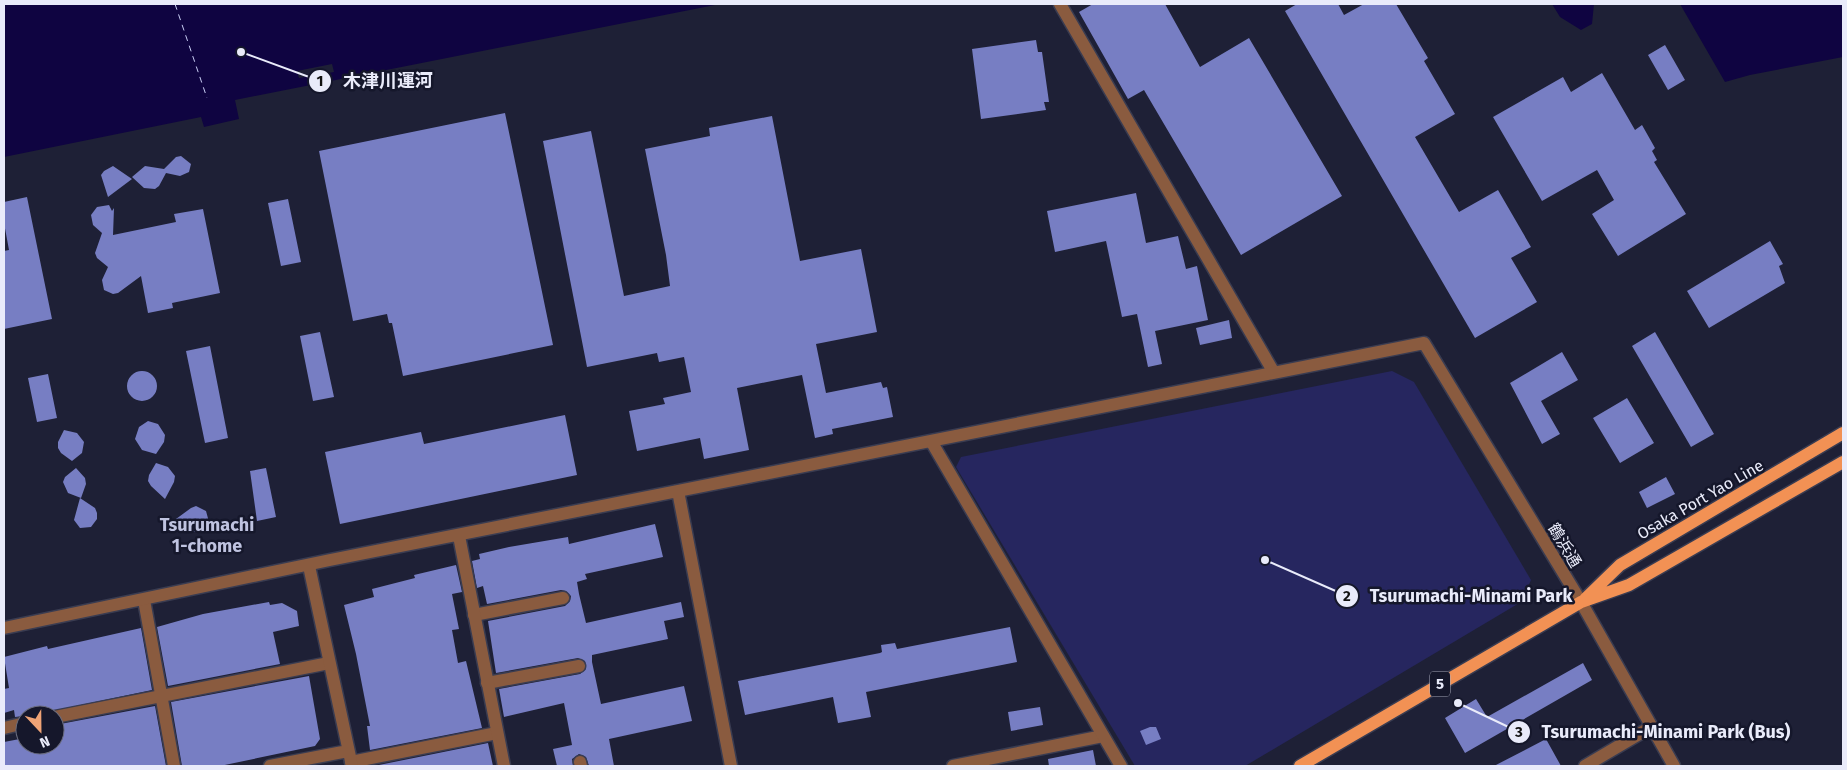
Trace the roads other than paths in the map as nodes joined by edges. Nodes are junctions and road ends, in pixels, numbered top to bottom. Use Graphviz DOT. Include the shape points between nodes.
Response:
graph roads {
  1 [pos="1060,4"];
  2 [pos="1273,371"];
  3 [pos="1843,433"];
  4 [pos="931,440"];
  5 [pos="1843,462"];
  6 [pos="678,492"];
  7 [pos="459,536"];
  8 [pos="309,566"];
  9 [pos="563,598"];
  10 [pos="144,600"];
  11 [pos="1582,602"];
  12 [pos="474,615"];
  13 [pos="4,628"];
  14 [pos="329,663"];
  15 [pos="579,666"];
  16 [pos="487,684"];
  17 [pos="161,695"];
  18 [pos="65,715"];
  19 [pos="1652,727"];
  20 [pos="497,733"];
  21 [pos="1103,736"];
  22 [pos="350,760"];
  23 [pos="174,766"];
  24 [pos="270,766"];
  25 [pos="504,766"];
  26 [pos="731,766"];
  27 [pos="953,766"];
  28 [pos="1121,766"];
  29 [pos="1300,766"];
  30 [pos="1585,766"];
  31 [pos="1674,766"];
  1 -- 2 [label="street"];
  2 -- 4 [label="street"];
  2 -- 11 [label="street, 鶴浜通" via="1424,343"];
  3 -- 11 [label="main road, Osaka Port Yao Line / 5" via="1620,565"];
  4 -- 6 [label="street"];
  4 -- 21 [label="street"];
  5 -- 11 [label="main road, Osaka Port Yao Line / 5" via="1630,585"];
  6 -- 7 [label="street"];
  6 -- 26 [label="street"];
  7 -- 8 [label="street"];
  7 -- 12 [label="street"];
  8 -- 10 [label="street"];
  8 -- 14 [label="street"];
  9 -- 12 [label="street"];
  10 -- 13 [label="street"];
  10 -- 17 [label="street"];
  11 -- 19 [label="street, 鶴浜通"];
  11 -- 29 [label="main road, Osaka Port Yao Line / 5"];
  12 -- 16 [label="street"];
  14 -- 17 [label="street"];
  14 -- 22 [label="street"];
  15 -- 16 [label="street"];
  16 -- 20 [label="street"];
  17 -- 18 [label="street"];
  17 -- 23 [label="street"];
  19 -- 30 [label="street"];
  19 -- 31 [label="street, 鶴浜通"];
  20 -- 22 [label="street"];
  20 -- 25 [label="street"];
  21 -- 27 [label="street"];
  21 -- 28 [label="street"];
  22 -- 24 [label="street"];
}
